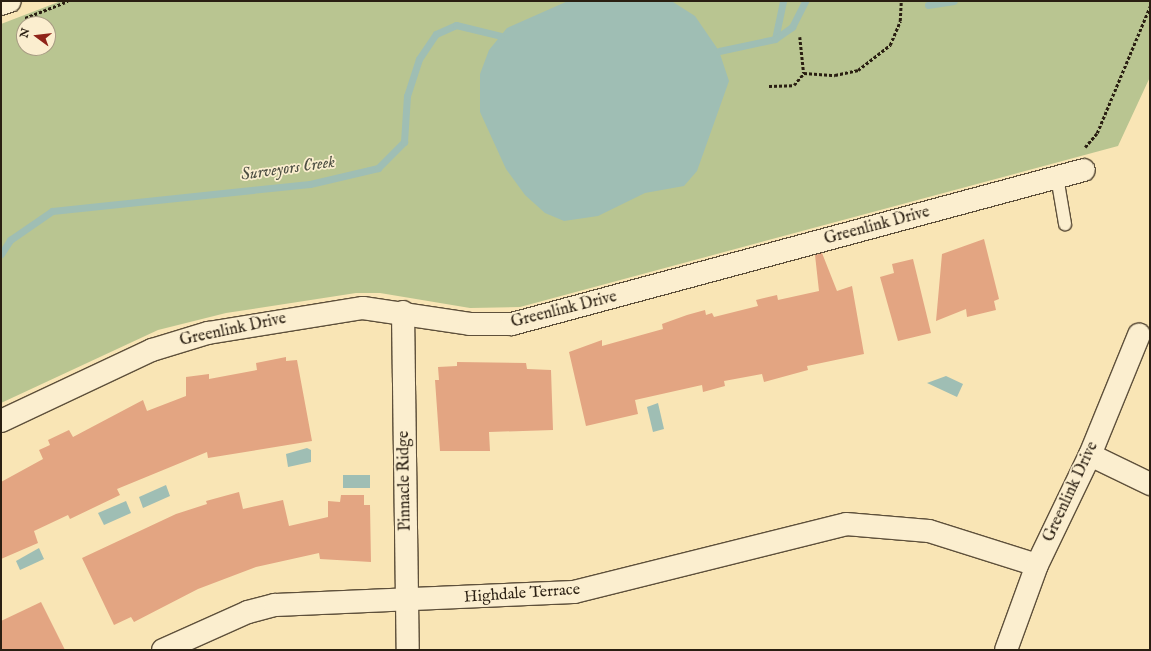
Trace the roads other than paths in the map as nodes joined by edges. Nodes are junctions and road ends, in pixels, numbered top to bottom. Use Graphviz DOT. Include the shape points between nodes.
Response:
graph roads {
  1 [pos="10,1"];
  2 [pos="1,4"];
  3 [pos="1082,160"];
  4 [pos="1057,177"];
  5 [pos="1065,224"];
  6 [pos="403,312"];
  7 [pos="1139,335"];
  8 [pos="1,421"];
  9 [pos="1090,455"];
  10 [pos="1150,484"];
  11 [pos="1037,565"];
  12 [pos="406,600"];
  13 [pos="163,650"];
  14 [pos="408,650"];
  15 [pos="1006,650"];
  1 -- 2 [label="street"];
  3 -- 4 [label="street, Greenlink Drive"];
  4 -- 5 [label="lane"];
  4 -- 6 [label="street, Greenlink Drive" via="532,320 470,324"];
  6 -- 8 [label="street, Greenlink Drive" via="344,309 190,337 140,355"];
  6 -- 12 [label="street, Pinnacle Ridge"];
  7 -- 9 [label="street, Greenlink Drive"];
  9 -- 10 [label="street"];
  9 -- 11 [label="street, Greenlink Drive"];
  11 -- 12 [label="street, Highdale Terrace" via="929,531 861,524 827,526 574,592"];
  11 -- 15 [label="street, Greenlink Drive"];
  12 -- 13 [label="street, Highdale Terrace" via="274,605 248,612"];
  12 -- 14 [label="street, Pinnacle Ridge"];
}
